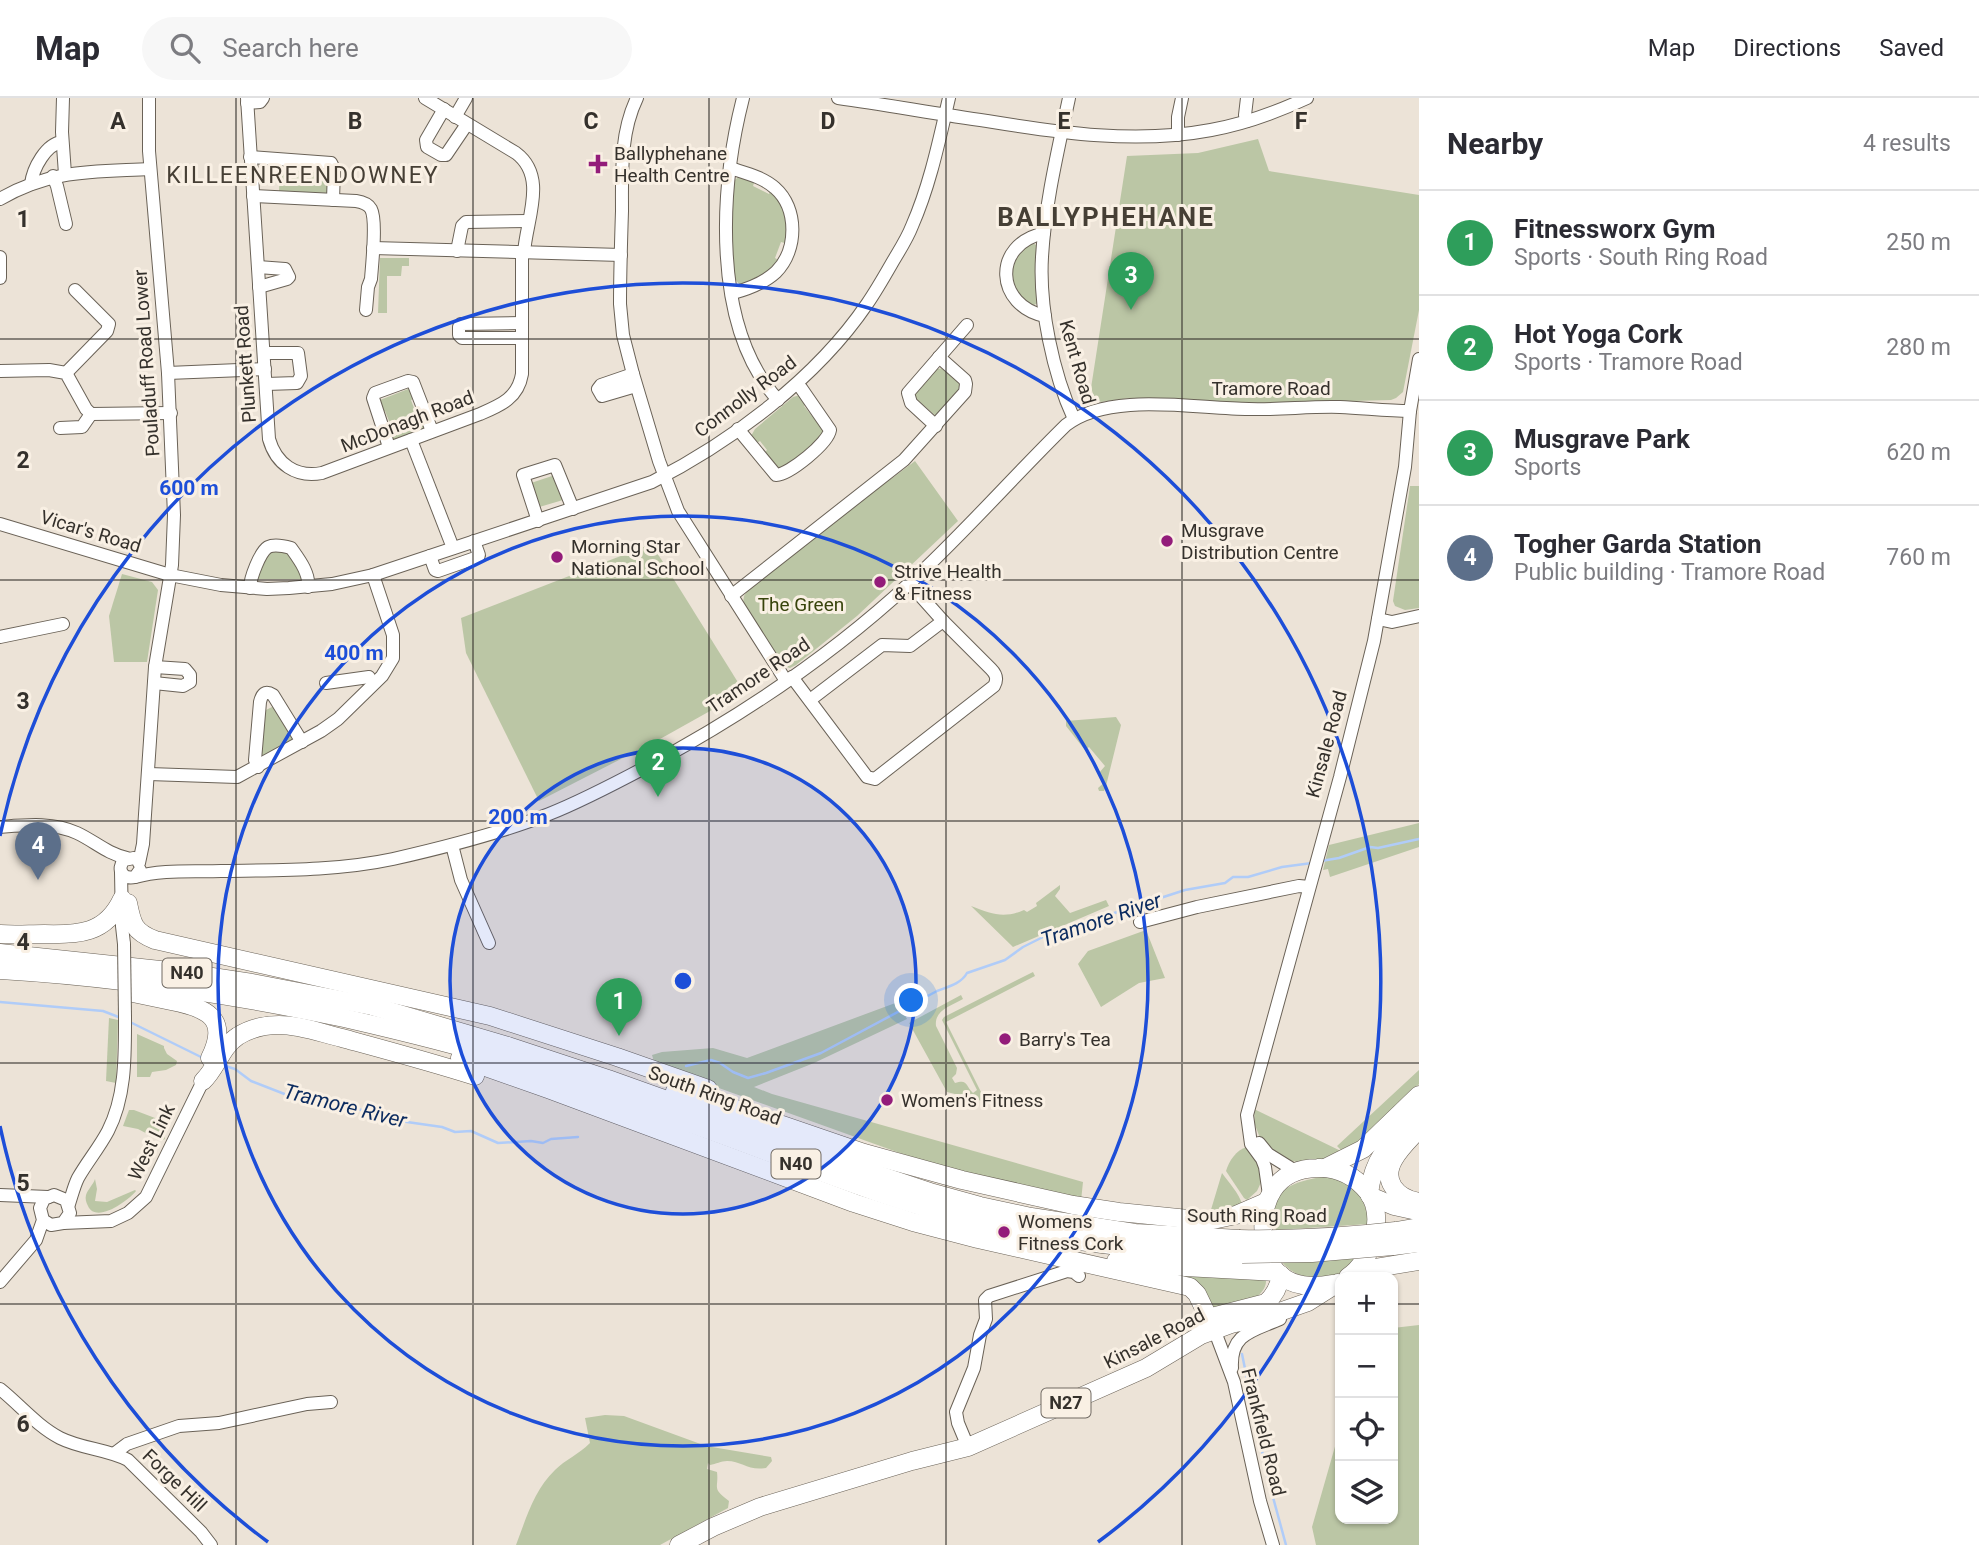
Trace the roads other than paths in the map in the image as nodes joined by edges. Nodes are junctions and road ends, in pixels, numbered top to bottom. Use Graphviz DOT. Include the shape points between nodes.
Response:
graph roads {
  1 [pos="63,98"];
  2 [pos="149,98"];
  3 [pos="263,98"];
  4 [pos="425,98"];
  5 [pos="466,98"];
  6 [pos="743,98"];
  7 [pos="838,98"];
  8 [pos="949,98"];
  9 [pos="1069,98"];
  10 [pos="1182,98"];
  11 [pos="1247,98"];
  12 [pos="1307,98"];
  13 [pos="634,99"];
  14 [pos="247,101"];
  15 [pos="1288,102"];
  16 [pos="945,115"];
  17 [pos="455,117"];
  18 [pos="1247,121"];
  19 [pos="1062,133"];
  20 [pos="1178,135"];
  21 [pos="62,142"];
  22 [pos="250,157"];
  23 [pos="730,167"];
  24 [pos="150,169"];
  25 [pos="59,175"];
  26 [pos="31,184"];
  27 [pos="253,196"];
  28 [pos="0,199"];
  29 [pos="333,200"];
  30 [pos="528,221"];
  31 [pos="66,224"];
  32 [pos="1044,233"];
  33 [pos="373,248"];
  34 [pos="457,251"];
  35 [pos="523,253"];
  36 [pos="621,255"];
  37 [pos="0,257"];
  38 [pos="258,267"];
  39 [pos="0,278"];
  40 [pos="259,287"];
  41 [pos="75,290"];
  42 [pos="733,293"];
  43 [pos="366,310"];
  44 [pos="1045,316"];
  45 [pos="487,323"];
  46 [pos="522,323"];
  47 [pos="967,325"];
  48 [pos="487,338"];
  49 [pos="522,338"];
  50 [pos="264,353"];
  51 [pos="939,357"];
  52 [pos="1419,359"];
  53 [pos="265,369"];
  54 [pos="0,371"];
  55 [pos="66,373"];
  56 [pos="168,373"];
  57 [pos="266,384"];
  58 [pos="796,385"];
  59 [pos="778,400"];
  60 [pos="1410,411"];
  61 [pos="171,413"];
  62 [pos="91,414"];
  63 [pos="1074,419"];
  64 [pos="936,426"];
  65 [pos="60,428"];
  66 [pos="738,429"];
  67 [pos="432,431"];
  68 [pos="269,439"];
  69 [pos="411,440"];
  70 [pos="389,447"];
  71 [pos="664,476"];
  72 [pos="573,509"];
  73 [pos="538,521"];
  74 [pos="0,524"];
  75 [pos="474,541"];
  76 [pos="453,548"];
  77 [pos="430,556"];
  78 [pos="170,575"];
  79 [pos="373,575"];
  80 [pos="909,583"];
  81 [pos="308,587"];
  82 [pos="250,588"];
  83 [pos="732,596"];
  84 [pos="1419,616"];
  85 [pos="1378,619"];
  86 [pos="943,621"];
  87 [pos="63,624"];
  88 [pos="0,637"];
  89 [pos="155,667"];
  90 [pos="369,677"];
  91 [pos="789,679"];
  92 [pos="348,681"];
  93 [pos="154,683"];
  94 [pos="326,683"];
  95 [pos="810,700"];
  96 [pos="358,701"];
  97 [pos="302,742"];
  98 [pos="258,766"];
  99 [pos="149,774"];
  100 [pos="0,827"];
  101 [pos="452,845"];
  102 [pos="130,864"];
  103 [pos="186,872"];
  104 [pos="134,877"];
  105 [pos="1310,882"];
  106 [pos="125,901"];
  107 [pos="1140,922"];
  108 [pos="0,934"];
  109 [pos="489,943"];
  110 [pos="0,953"];
  111 [pos="0,971"];
  112 [pos="268,1002"];
  113 [pos="372,1006"];
  114 [pos="361,1022"];
  115 [pos="203,1081"];
  116 [pos="1419,1095"];
  117 [pos="1419,1114"];
  118 [pos="1419,1129"];
  119 [pos="1250,1133"];
  120 [pos="752,1165"];
  121 [pos="1325,1168"];
  122 [pos="924,1170"];
  123 [pos="1297,1172"];
  124 [pos="77,1179"];
  125 [pos="0,1195"];
  126 [pos="1369,1195"];
  127 [pos="27,1196"];
  128 [pos="51,1196"];
  129 [pos="1267,1198"];
  130 [pos="1419,1202"];
  131 [pos="69,1206"];
  132 [pos="1419,1211"];
  133 [pos="50,1220"];
  134 [pos="87,1223"];
  135 [pos="1419,1227"];
  136 [pos="1395,1239"];
  137 [pos="1419,1243"];
  138 [pos="1241,1246"];
  139 [pos="1056,1255"];
  140 [pos="1419,1261"];
  141 [pos="1352,1272"];
  142 [pos="1372,1272"];
  143 [pos="1279,1274"];
  144 [pos="1079,1276"];
  145 [pos="0,1282"];
  146 [pos="1335,1282"];
  147 [pos="1335,1285"];
  148 [pos="1308,1302"];
  149 [pos="1211,1324"];
  150 [pos="1234,1382"];
  151 [pos="0,1389"];
  152 [pos="331,1402"];
  153 [pos="966,1442"];
  154 [pos="115,1453"];
  155 [pos="211,1545"];
  156 [pos="679,1545"];
  157 [pos="1273,1545"];
  1 -- 21 [label="street"];
  2 -- 24 [label="street, Pouladuff Road Lower"];
  3 -- 14 [label="street"];
  4 -- 17 [label="street, McDonagh Road"];
  5 -- 17 [label="street"];
  6 -- 23 [label="street"];
  7 -- 16 [label="street"];
  8 -- 16 [label="street, Connolly Road"];
  9 -- 19 [label="street, Kent Road"];
  10 -- 20 [label="street"];
  11 -- 18 [label="street"];
  12 -- 15 [label="street"];
  13 -- 36 [label="street" via="624,141"];
  14 -- 22 [label="street, Plunkett Road"];
  15 -- 18 [label="street"];
  16 -- 19 [label="street"];
  16 -- 58 [label="street, Connolly Road" via="911,229 867,305"];
  17 -- 30 [label="street, McDonagh Road" via="528,165 534,184"];
  18 -- 20 [label="street"];
  19 -- 20 [label="street"];
  19 -- 32 [label="street, Kent Road"];
  21 -- 25 [label="street"];
  21 -- 26 [label="street" via="50,146"];
  22 -- 27 [label="street, Plunkett Road"];
  22 -- 29 [label="street" via="331,163"];
  23 -- 42 [label="street" via="726,231"];
  23 -- 42 [label="street" via="776,188 789,208 793,230 778,270 757,285"];
  24 -- 25 [label="street"];
  24 -- 56 [label="street, Pouladuff Road Lower"];
  25 -- 26 [label="street"];
  25 -- 31 [label="street" via="57,186"];
  26 -- 28 [label="street"];
  27 -- 29 [label="street"];
  27 -- 38 [label="street, Plunkett Road"];
  29 -- 33 [label="street" via="363,202 371,209"];
  30 -- 34 [label="street" via="466,222"];
  30 -- 35 [label="street, McDonagh Road"];
  32 -- 44 [label="street, Kent Road"];
  32 -- 44 [label="street, Kent Road" via="1016,247 1006,272 1010,290 1020,304"];
  33 -- 34 [label="street"];
  33 -- 43 [label="street"];
  34 -- 35 [label="street"];
  35 -- 36 [label="street"];
  35 -- 46 [label="street, McDonagh Road"];
  36 -- 71 [label="street" via="621,321"];
  37 -- 39 [label="street"];
  38 -- 40 [label="street, Plunkett Road"];
  38 -- 40 [label="street, Plunkett Road" via="285,269 289,277"];
  40 -- 50 [label="street, Plunkett Road"];
  41 -- 55 [label="street" via="109,324"];
  42 -- 59 [label="street" via="748,354"];
  44 -- 63 [label="street, Kent Road"];
  45 -- 46 [label="street"];
  45 -- 48 [label="street"];
  45 -- 48 [label="street" via="458,327 462,338"];
  46 -- 49 [label="street, McDonagh Road"];
  47 -- 51 [label="street"];
  48 -- 49 [label="street"];
  49 -- 67 [label="street, McDonagh Road" via="521,380 511,398"];
  50 -- 53 [label="street, Plunkett Road"];
  50 -- 57 [label="street" via="296,352 300,366 297,383"];
  51 -- 64 [label="street" via="966,384"];
  51 -- 64 [label="street" via="908,396"];
  52 -- 60 [label="street, Kinsale Road"];
  53 -- 56 [label="street"];
  53 -- 57 [label="street, Plunkett Road"];
  54 -- 55 [label="street"];
  55 -- 62 [label="street"];
  56 -- 61 [label="street, Pouladuff Road Lower"];
  57 -- 68 [label="street, Plunkett Road"];
  58 -- 59 [label="street, Connolly Road"];
  58 -- 66 [label="street" via="830,430 828,438 807,457 776,475"];
  59 -- 66 [label="street, Connolly Road"];
  60 -- 63 [label="street, Tramore Road" via="1140,405 1102,408"];
  60 -- 85 [label="street, Kinsale Road" via="1405,467"];
  61 -- 62 [label="street"];
  61 -- 78 [label="street, Pouladuff Road Lower" via="174,515"];
  62 -- 65 [label="street" via="82,427"];
  63 -- 80 [label="street, Tramore Road"];
  64 -- 83 [label="street" via="904,460"];
  66 -- 71 [label="street, Connolly Road"];
  67 -- 69 [label="street, McDonagh Road"];
  67 -- 70 [label="street" via="413,382 375,393"];
  68 -- 70 [label="street, McDonagh Road" via="284,465 311,475"];
  69 -- 70 [label="street, McDonagh Road"];
  69 -- 76 [label="street"];
  71 -- 72 [label="street, Connolly Road"];
  71 -- 83 [label="street" via="680,515"];
  72 -- 73 [label="street, Connolly Road"];
  72 -- 73 [label="street" via="555,465 523,475"];
  73 -- 75 [label="street, Connolly Road"];
  74 -- 78 [label="street, Vicar's Road"];
  75 -- 76 [label="street, Connolly Road"];
  75 -- 77 [label="street" via="478,557 438,571"];
  76 -- 77 [label="street, Connolly Road"];
  77 -- 79 [label="street, Connolly Road"];
  78 -- 82 [label="street, Connolly Road"];
  78 -- 89 [label="street, Pouladuff Road Lower"];
  79 -- 81 [label="street, Connolly Road"];
  79 -- 96 [label="street" via="393,635 393,658"];
  80 -- 86 [label="street"];
  80 -- 91 [label="street, Tramore Road"];
  81 -- 82 [label="street, Connolly Road"];
  81 -- 82 [label="street" via="306,573 291,548 271,546 252,575"];
  83 -- 91 [label="street"];
  84 -- 85 [label="street" via="1392,622"];
  85 -- 105 [label="street, Kinsale Road"];
  86 -- 95 [label="street" via="910,646 882,645"];
  86 -- 95 [label="street" via="991,668 996,682 875,779 867,777"];
  87 -- 88 [label="street"];
  89 -- 93 [label="street, Pouladuff Road Lower"];
  89 -- 93 [label="street" via="185,669 190,682 183,686"];
  90 -- 92 [label="street"];
  91 -- 95 [label="street"];
  91 -- 101 [label="street, Tramore Road" via="692,742 608,787 505,830"];
  92 -- 94 [label="street"];
  92 -- 96 [label="street"];
  93 -- 99 [label="street, Pouladuff Road Lower"];
  96 -- 97 [label="street" via="330,726"];
  97 -- 98 [label="street"];
  97 -- 98 [label="street" via="273,695 264,693 255,758"];
  98 -- 99 [label="street" via="228,778"];
  99 -- 102 [label="street, Pouladuff Road Lower" via="143,844"];
  100 -- 102 [label="street" via="59,827"];
  101 -- 103 [label="street, Tramore Road" via="344,866"];
  101 -- 109 [label="street" via="461,880"];
  102 -- 103 [label="street, Tramore Road"];
  102 -- 104 [label="street" via="126,877"];
  102 -- 106 [label="street"];
  103 -- 104 [label="street, Tramore Road"];
  104 -- 106 [label="street"];
  105 -- 107 [label="street"];
  105 -- 119 [label="street, Kinsale Road" via="1247,1115"];
  106 -- 108 [label="highway" via="88,932"];
  106 -- 122 [label="highway" via="134,926 155,940 490,1016 680,1079"];
  106 -- 124 [label="street, bridge" via="122,1087 111,1123"];
  110 -- 113 [label="highway, South Ring Road / N40" via="179,972"];
  111 -- 112 [label="highway, South Ring Road / N40" via="114,979"];
  111 -- 115 [label="highway" via="203,1009 218,1035"];
  112 -- 114 [label="highway, South Ring Road / N40"];
  112 -- 120 [label="highway" via="426,1047"];
  113 -- 122 [label="highway" via="561,1052"];
  113 -- 138 [label="highway, South Ring Road / N40" via="508,1046 980,1206"];
  114 -- 120 [label="highway" via="588,1096"];
  114 -- 138 [label="highway, South Ring Road / N40" via="498,1058 891,1197 977,1222 1128,1247 1184,1252"];
  115 -- 120 [label="highway" via="238,1036 257,1027 288,1026 462,1072"];
  115 -- 134 [label="street, West Link" via="146,1197 119,1218"];
  116 -- 121 [label="highway" via="1363,1149"];
  117 -- 126 [label="highway, N27" via="1381,1154 1371,1175"];
  118 -- 130 [label="highway" via="1393,1160 1390,1178 1400,1195"];
  119 -- 123 [label="street" via="1268,1154"];
  119 -- 129 [label="street, Kinsale Road" via="1251,1144 1264,1163"];
  120 -- 139 [label="highway" via="913,1222"];
  121 -- 123 [label="highway"];
  121 -- 126 [label="highway" via="1342,1171"];
  122 -- 129 [label="highway" via="1073,1205 1170,1218 1208,1221"];
  123 -- 129 [label="highway" via="1283,1179"];
  124 -- 128 [label="street"];
  124 -- 131 [label="street"];
  125 -- 127 [label="street"];
  126 -- 132 [label="highway"];
  126 -- 141 [label="highway, N27" via="1374,1207 1374,1238 1369,1255"];
  127 -- 128 [label="street"];
  127 -- 133 [label="street"];
  128 -- 131 [label="street" via="63,1197"];
  128 -- 133 [label="street" via="41,1203"];
  129 -- 143 [label="highway" via="1262,1224 1265,1246"];
  131 -- 133 [label="street" via="69,1217"];
  131 -- 134 [label="street"];
  133 -- 134 [label="street, West Link"];
  133 -- 145 [label="street"];
  135 -- 136 [label="highway, South Ring Road / N40"];
  136 -- 137 [label="highway, South Ring Road / N40"];
  136 -- 138 [label="highway, South Ring Road / N40, bridge" via="1328,1237"];
  139 -- 143 [label="highway"];
  139 -- 149 [label="highway" via="1190,1287"];
  140 -- 142 [label="highway"];
  143 -- 146 [label="highway" via="1305,1286"];
  143 -- 149 [label="highway, Kinsale Road / N27" via="1278,1287 1266,1303"];
  144 -- 153 [label="street" via="1067,1270 985,1300 986,1319 974,1368 956,1412"];
  147 -- 148 [label="highway, Kinsale Road / N27"];
  148 -- 149 [label="highway, Kinsale Road / N27" via="1268,1316"];
  148 -- 150 [label="street" via="1242,1336 1231,1355"];
  149 -- 150 [label="street, Frankfield Road"];
  149 -- 153 [label="highway, Kinsale Road / N27" via="1146,1368"];
  150 -- 157 [label="street, Frankfield Road"];
  151 -- 154 [label="street, Forge Hill" via="58,1437"];
  152 -- 154 [label="street" via="179,1426 127,1444"];
  153 -- 156 [label="highway, Kinsale Road / N27" via="747,1511"];
  154 -- 155 [label="street, Forge Hill" via="150,1481"];
}
